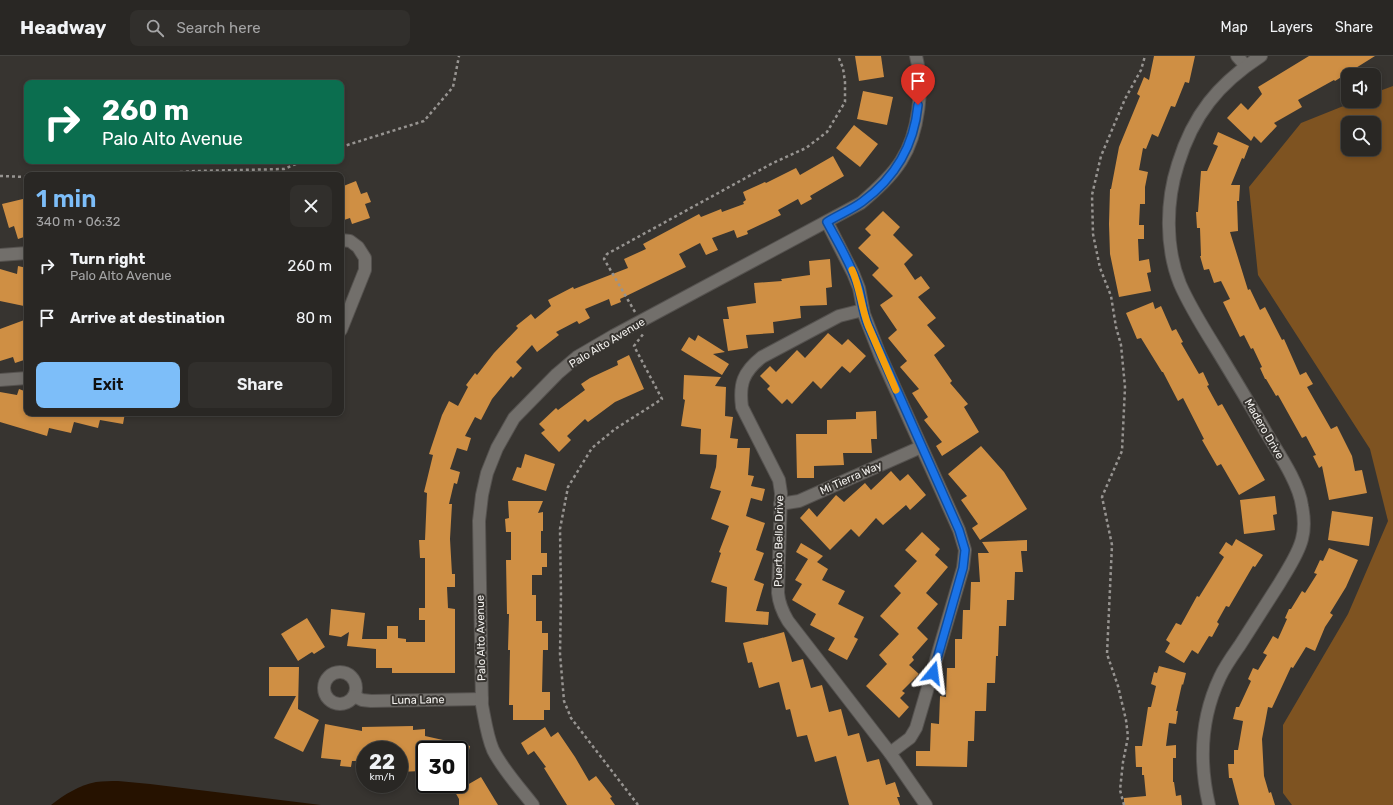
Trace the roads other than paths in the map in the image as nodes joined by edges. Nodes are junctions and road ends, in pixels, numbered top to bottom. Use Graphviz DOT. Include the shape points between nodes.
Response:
graph roads {
  1 [pos="916,56"];
  2 [pos="1237,56"];
  3 [pos="1261,56"];
  4 [pos="1246,66"];
  5 [pos="827,222"];
  6 [pos="344,240"];
  7 [pos="24,253"];
  8 [pos="0,255"];
  9 [pos="863,310"];
  10 [pos="344,322"];
  11 [pos="24,378"];
  12 [pos="0,380"];
  13 [pos="921,447"];
  14 [pos="780,504"];
  15 [pos="354,696"];
  16 [pos="482,699"];
  17 [pos="890,753"];
  18 [pos="533,805"];
  19 [pos="926,805"];
  20 [pos="1209,805"];
  1 -- 5 [label="street, Palo Alto Avenue" via="920,94 917,116 901,161 861,203"];
  2 -- 4 [label="street"];
  3 -- 4 [label="street, Madero Drive"];
  4 -- 20 [label="street, Madero Drive" via="1220,88 1192,126 1182,150 1174,175 1170,206 1172,254 1180,282 1192,308 1297,486 1304,522 1302,539 1296,555 1220,676 1212,697 1204,724 1203,752"];
  5 -- 9 [label="street" via="853,273"];
  5 -- 16 [label="street, Palo Alto Avenue" via="577,358 557,374 514,418 497,448 487,473 479,521"];
  6 -- 10 [label="street" via="358,247 365,258 365,270"];
  7 -- 8 [label="street"];
  9 -- 13 [label="street"];
  9 -- 14 [label="street, Puerto Bello Drive" via="839,316 762,357 752,364 741,384 742,407 779,480"];
  11 -- 12 [label="street"];
  13 -- 14 [label="street, Mi Tierra Way" via="799,501"];
  13 -- 17 [label="street" via="959,530 965,559 916,728 910,738"];
  14 -- 17 [label="street, Puerto Bello Drive" via="780,608"];
  15 -- 16 [label="street, Luna Lane" via="371,701"];
  16 -- 18 [label="street, Palo Alto Avenue" via="486,729 494,750"];
  17 -- 19 [label="street, Puerto Bello Drive"];
}
